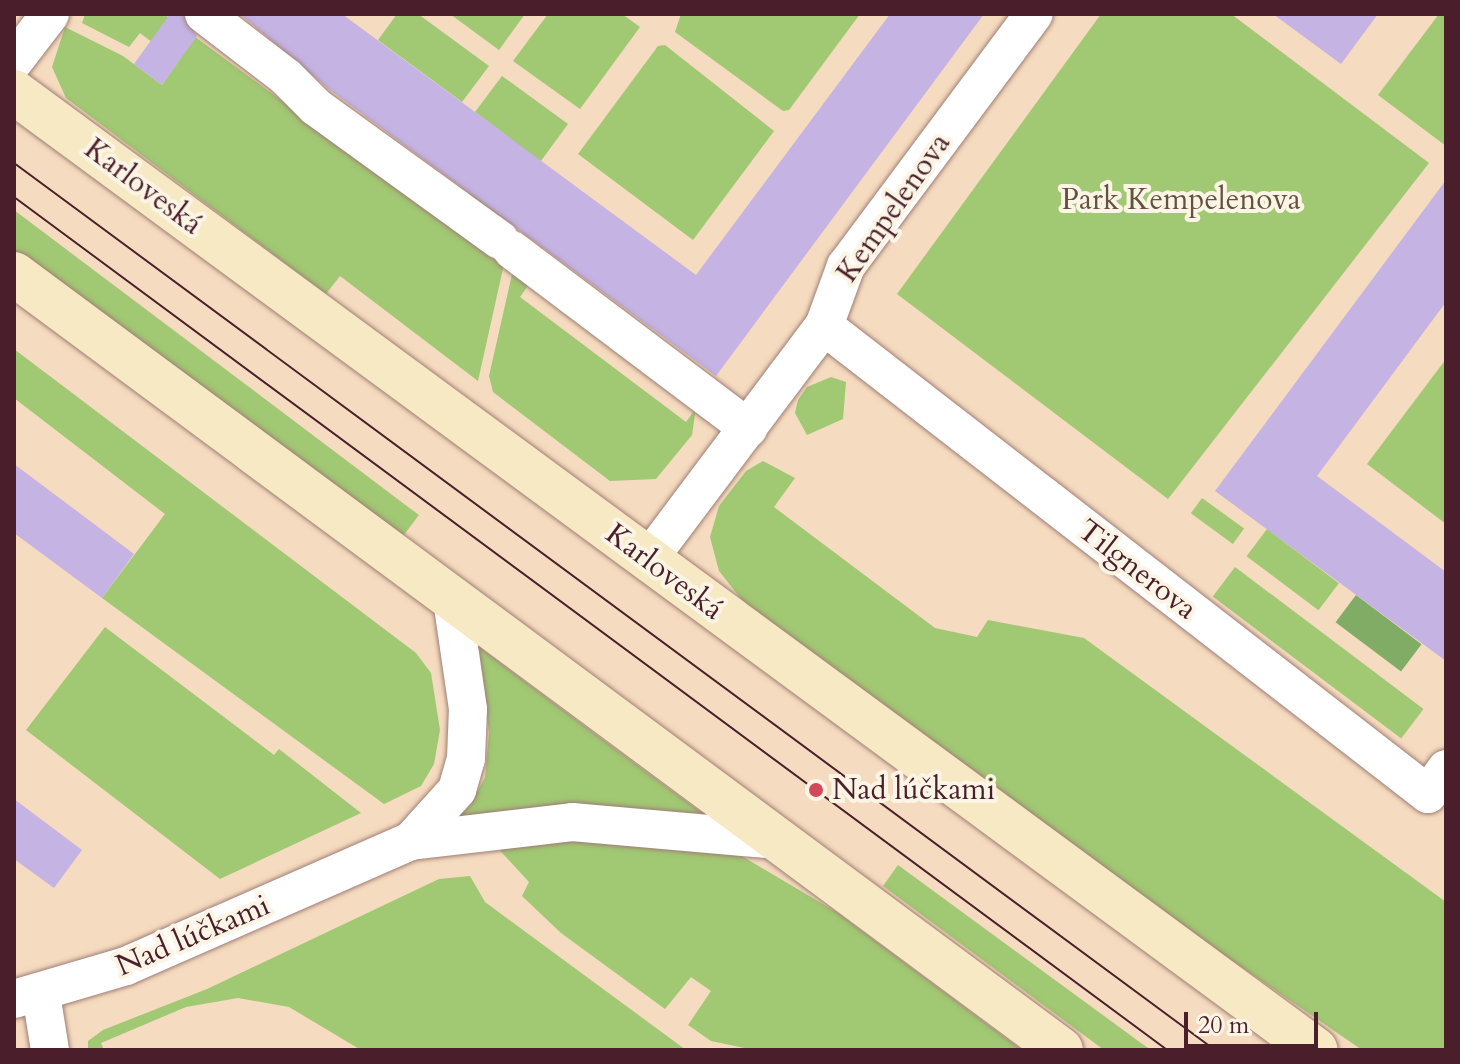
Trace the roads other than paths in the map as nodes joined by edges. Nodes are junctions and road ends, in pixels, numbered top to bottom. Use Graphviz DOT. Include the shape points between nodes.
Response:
graph roads {
  1 [pos="50,14"];
  2 [pos="204,14"];
  3 [pos="1034,14"];
  4 [pos="14,61"];
  5 [pos="14,92"];
  6 [pos="14,274"];
  7 [pos="824,326"];
  8 [pos="748,428"];
  9 [pos="648,560"];
  10 [pos="452,599"];
  11 [pos="1446,769"];
  12 [pos="779,840"];
  13 [pos="411,841"];
  14 [pos="28,996"];
  15 [pos="50,1050"];
  16 [pos="1061,1050"];
  17 [pos="1316,1050"];
  1 -- 4 [label="street"];
  2 -- 8 [label="street" via="316,107"];
  3 -- 7 [label="street, Kempelenova" via="846,266"];
  5 -- 9 [label="main road, Karloveská"];
  6 -- 10 [label="main road"];
  7 -- 8 [label="street, Kempelenova"];
  7 -- 11 [label="street, Tilgnerova" via="1428,794"];
  8 -- 9 [label="street, Kempelenova"];
  9 -- 17 [label="main road, Karloveská"];
  10 -- 12 [label="main road"];
  10 -- 13 [label="street, Nad lúčkami" via="468,709 466,758 457,790"];
  12 -- 13 [label="street, Nad lúčkami" via="572,822"];
  12 -- 16 [label="main road"];
  13 -- 14 [label="street, Nad lúčkami" via="126,966"];
  14 -- 15 [label="street"];
}
